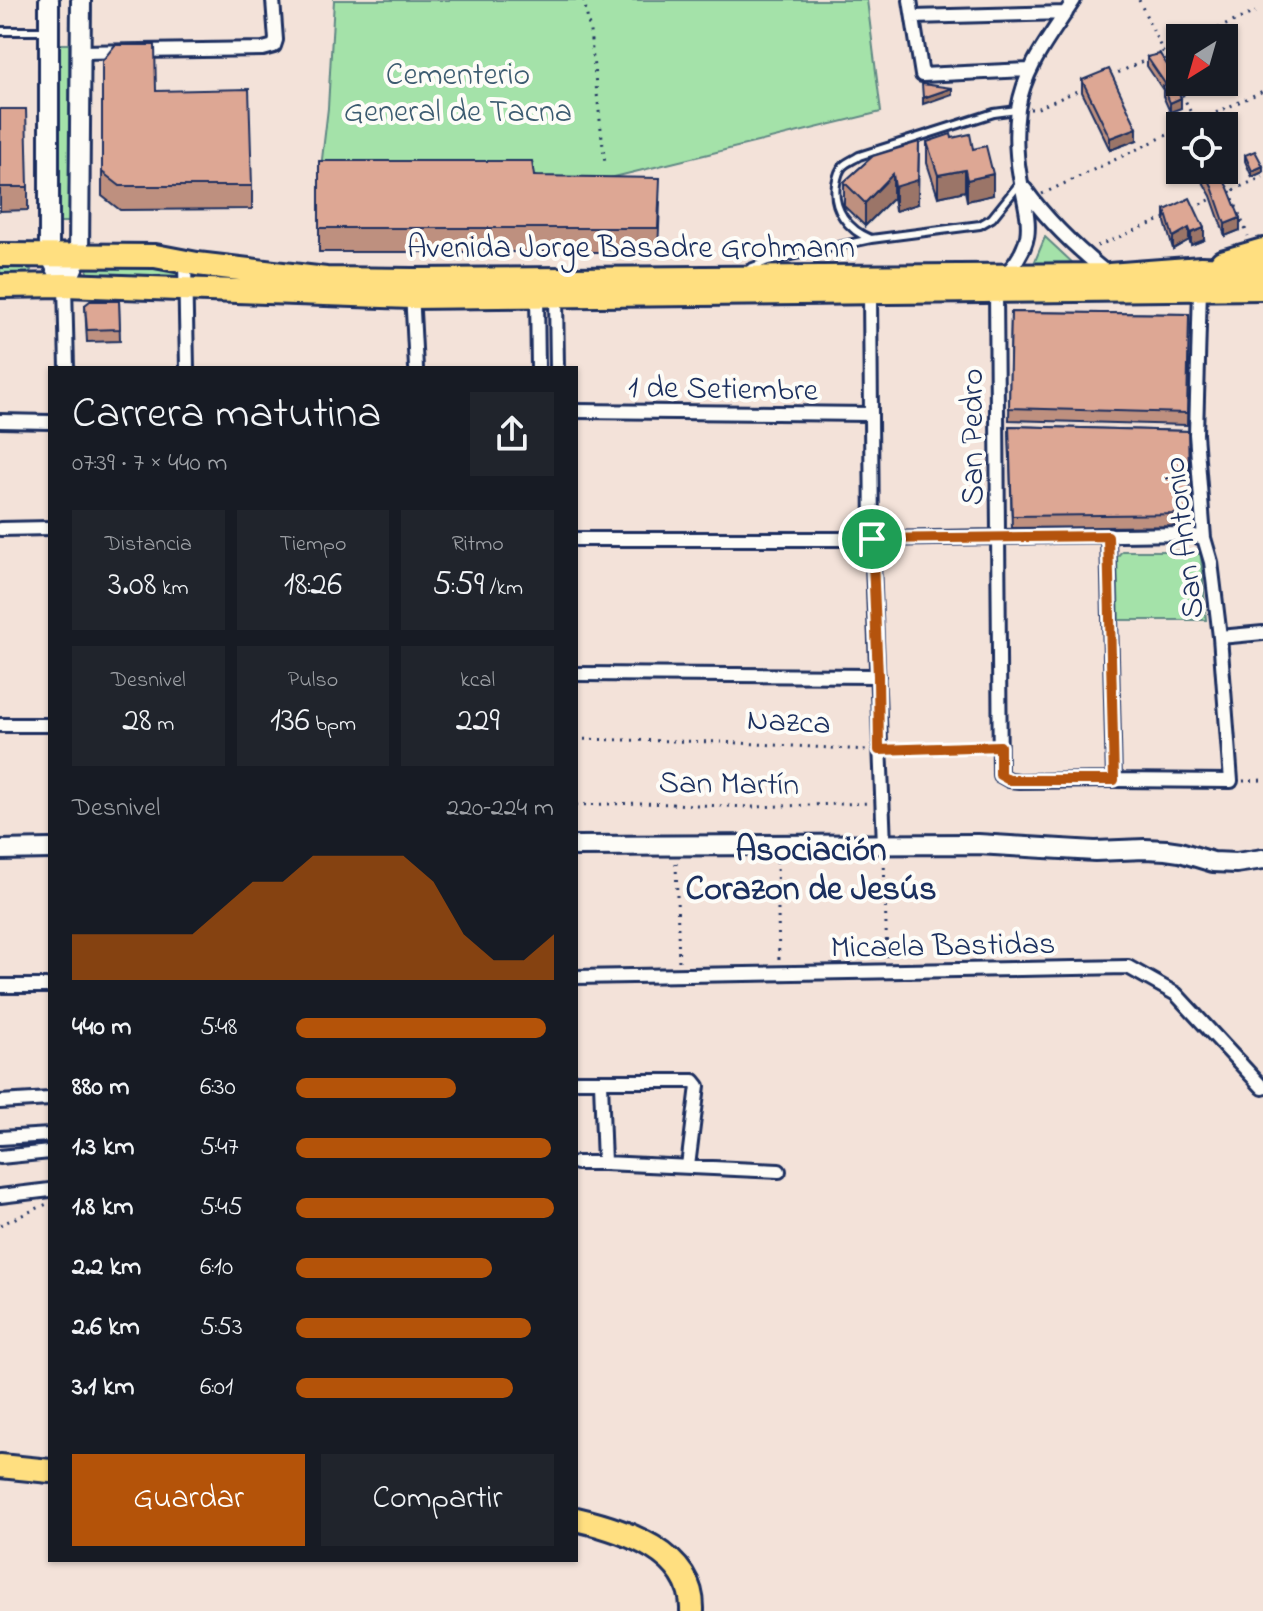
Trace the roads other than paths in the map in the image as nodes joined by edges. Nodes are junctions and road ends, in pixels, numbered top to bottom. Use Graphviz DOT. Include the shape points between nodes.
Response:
graph roads {
  1 [pos="49,0"];
  2 [pos="81,0"];
  3 [pos="273,0"];
  4 [pos="910,0"];
  5 [pos="1074,0"];
  6 [pos="1066,13"];
  7 [pos="913,17"];
  8 [pos="80,29"];
  9 [pos="0,31"];
  10 [pos="49,31"];
  11 [pos="80,52"];
  12 [pos="1029,70"];
  13 [pos="1018,110"];
  14 [pos="1021,182"];
  15 [pos="871,239"];
  16 [pos="49,254"];
  17 [pos="0,255"];
  18 [pos="79,255"];
  19 [pos="1260,257"];
  20 [pos="185,262"];
  21 [pos="1109,275"];
  22 [pos="730,277"];
  23 [pos="1200,278"];
  24 [pos="1000,283"];
  25 [pos="65,285"];
  26 [pos="0,286"];
  27 [pos="1263,288"];
  28 [pos="412,289"];
  29 [pos="186,290"];
  30 [pos="870,293"];
  31 [pos="546,296"];
  32 [pos="67,366"];
  33 [pos="187,366"];
  34 [pos="416,366"];
  35 [pos="538,366"];
  36 [pos="557,366"];
  37 [pos="578,411"];
  38 [pos="870,414"];
  39 [pos="0,421"];
  40 [pos="48,422"];
  41 [pos="997,429"];
  42 [pos="1012,429"];
  43 [pos="1181,433"];
  44 [pos="1196,434"];
  45 [pos="48,528"];
  46 [pos="0,529"];
  47 [pos="1108,536"];
  48 [pos="998,538"];
  49 [pos="1204,538"];
  50 [pos="578,539"];
  51 [pos="872,539"];
  52 [pos="1263,633"];
  53 [pos="1220,637"];
  54 [pos="578,674"];
  55 [pos="878,676"];
  56 [pos="0,725"];
  57 [pos="48,725"];
  58 [pos="1114,780"];
  59 [pos="884,845"];
  60 [pos="578,846"];
  61 [pos="48,849"];
  62 [pos="0,850"];
  63 [pos="1263,859"];
  64 [pos="578,977"];
  65 [pos="0,986"];
  66 [pos="48,986"];
  67 [pos="578,1081"];
  68 [pos="601,1082"];
  69 [pos="1263,1088"];
  70 [pos="48,1099"];
  71 [pos="0,1102"];
  72 [pos="48,1135"];
  73 [pos="0,1138"];
  74 [pos="48,1152"];
  75 [pos="0,1157"];
  76 [pos="578,1163"];
  77 [pos="604,1163"];
  78 [pos="688,1166"];
  79 [pos="779,1171"];
  80 [pos="48,1190"];
  81 [pos="0,1196"];
  82 [pos="0,1466"];
  83 [pos="48,1471"];
  84 [pos="578,1520"];
  85 [pos="692,1611"];
  1 -- 10 [label="street"];
  2 -- 8 [label="street"];
  3 -- 11 [label="street" via="276,40 263,49"];
  4 -- 7 [label="street"];
  5 -- 6 [label="street"];
  6 -- 7 [label="street"];
  6 -- 12 [label="street"];
  7 -- 12 [label="street" via="922,75"];
  8 -- 10 [label="street"];
  8 -- 11 [label="street"];
  9 -- 10 [label="lane"];
  10 -- 16 [label="street"];
  11 -- 18 [label="street"];
  12 -- 13 [label="street"];
  13 -- 14 [label="street"];
  13 -- 15 [label="lane" via="859,156 842,167 836,185 840,213 856,232"];
  14 -- 15 [label="lane" via="980,225"];
  14 -- 21 [label="street" via="1054,226"];
  14 -- 24 [label="street" via="1029,216 1027,238"];
  15 -- 22 [label="lane" via="768,261"];
  16 -- 17 [label="highway, Avenida Jorge Basadre Grohmann"];
  16 -- 18 [label="highway, Avenida Jorge Basadre Grohmann"];
  16 -- 25 [label="street"];
  18 -- 20 [label="highway, Avenida Jorge Basadre Grohmann" via="155,256"];
  18 -- 25 [label="street"];
  19 -- 23 [label="highway"];
  20 -- 28 [label="highway, Avenida Jorge Basadre Grohmann"];
  20 -- 29 [label="street"];
  21 -- 23 [label="highway, Avenida Jorge Basadre Grohmann"];
  21 -- 24 [label="highway, Avenida Jorge Basadre Grohmann"];
  22 -- 24 [label="highway, Avenida Jorge Basadre Grohmann"];
  22 -- 28 [label="highway, Avenida Jorge Basadre Grohmann"];
  23 -- 24 [label="highway, Avenida Jorge Basadre Grohmann"];
  23 -- 27 [label="highway, Avenida Jorge Basadre Grohmann"];
  23 -- 44 [label="street, San Antonio"];
  24 -- 30 [label="highway, Avenida Jorge Basadre Grohmann"];
  24 -- 41 [label="street, San Pedro"];
  25 -- 26 [label="highway, Avenida Jorge Basadre Grohmann"];
  25 -- 29 [label="highway, Avenida Jorge Basadre Grohmann"];
  25 -- 32 [label="street"];
  28 -- 29 [label="highway, Avenida Jorge Basadre Grohmann"];
  28 -- 31 [label="highway, Avenida Jorge Basadre Grohmann"];
  28 -- 34 [label="street"];
  29 -- 33 [label="street"];
  30 -- 31 [label="highway, Avenida Jorge Basadre Grohmann"];
  30 -- 38 [label="street"];
  31 -- 35 [label="street"];
  31 -- 36 [label="street"];
  37 -- 38 [label="street, 1 de Setiembre"];
  38 -- 51 [label="street"];
  39 -- 40 [label="street"];
  41 -- 42 [label="street"];
  41 -- 48 [label="street, San Pedro"];
  43 -- 44 [label="street"];
  44 -- 49 [label="street, San Antonio"];
  45 -- 46 [label="street"];
  47 -- 48 [label="street"];
  47 -- 49 [label="street"];
  47 -- 58 [label="street"];
  48 -- 51 [label="street"];
  48 -- 58 [label="street, San Pedro" via="1000,775 1019,781"];
  49 -- 53 [label="street, San Antonio"];
  50 -- 51 [label="street"];
  51 -- 55 [label="street"];
  52 -- 53 [label="street"];
  53 -- 58 [label="street, San Antonio" via="1231,781"];
  54 -- 55 [label="street"];
  55 -- 59 [label="street"];
  56 -- 57 [label="street"];
  59 -- 60 [label="street"];
  59 -- 63 [label="street" via="1145,849 1213,862"];
  61 -- 62 [label="street"];
  64 -- 69 [label="street, Micaela Bastidas" via="1128,967 1176,994"];
  65 -- 66 [label="street"];
  67 -- 68 [label="street"];
  68 -- 77 [label="street"];
  68 -- 78 [label="street" via="694,1081 698,1086"];
  70 -- 71 [label="street"];
  72 -- 73 [label="street"];
  74 -- 75 [label="street"];
  76 -- 77 [label="street"];
  77 -- 78 [label="street"];
  78 -- 79 [label="street"];
  80 -- 81 [label="street"];
  82 -- 83 [label="highway"];
  84 -- 85 [label="highway" via="633,1538 670,1558 688,1584"];
}
